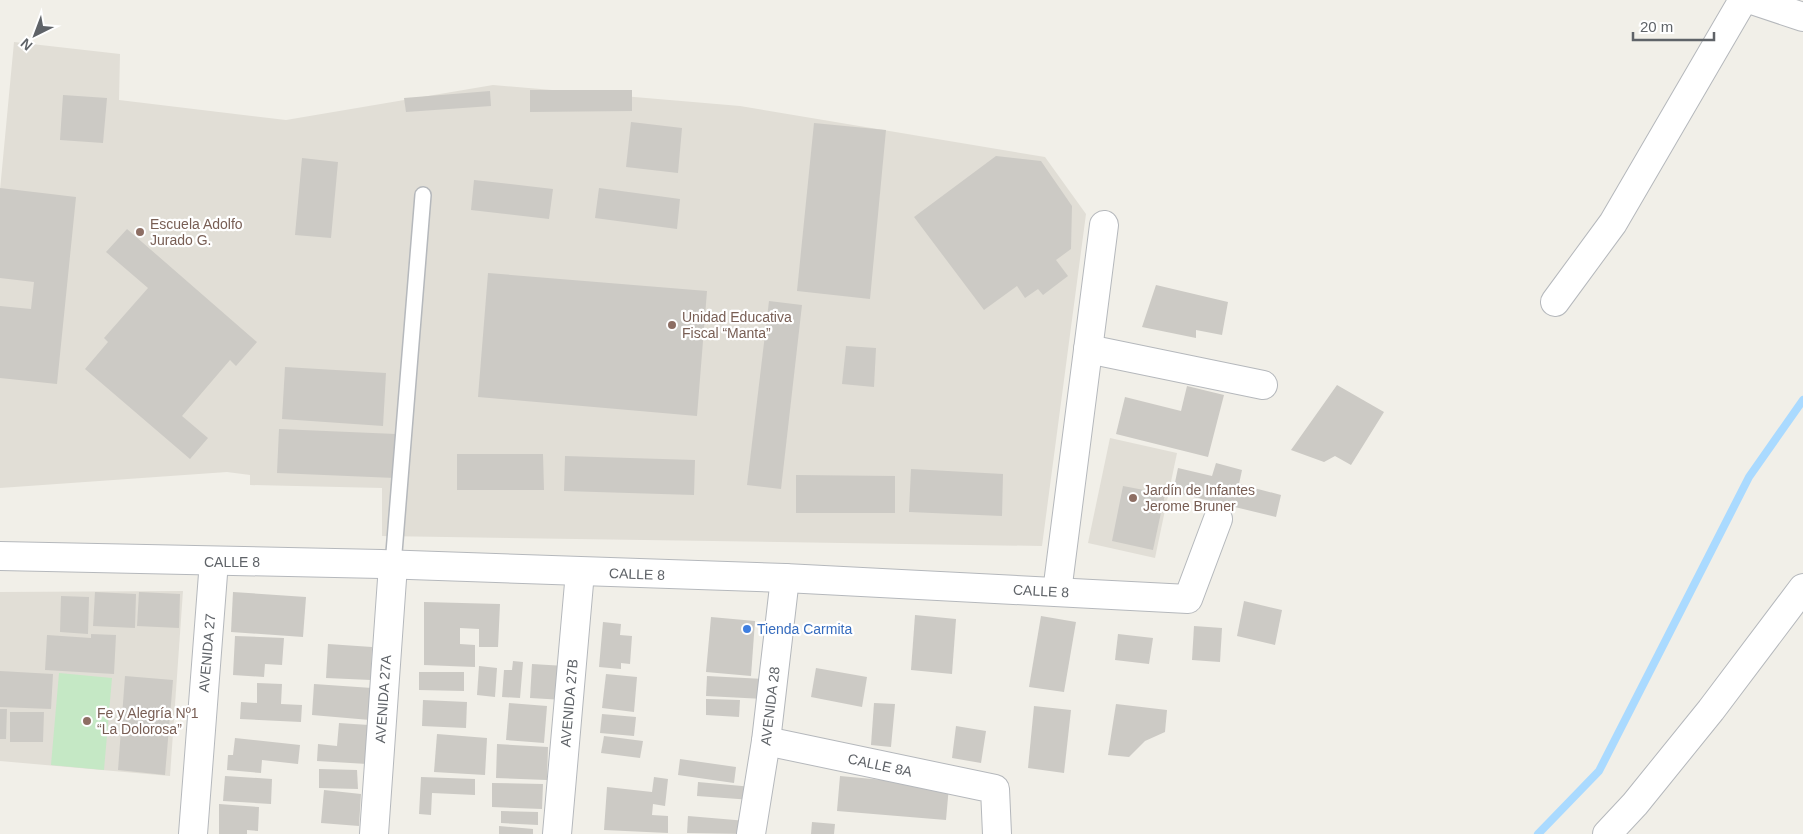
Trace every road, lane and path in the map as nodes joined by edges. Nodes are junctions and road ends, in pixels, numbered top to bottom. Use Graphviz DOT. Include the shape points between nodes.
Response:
graph roads {
  1 [pos="1743,0"];
  2 [pos="1752,0"];
  3 [pos="1799,10"];
  4 [pos="423,195"];
  5 [pos="1104,225"];
  6 [pos="1555,302"];
  7 [pos="1088,349"];
  8 [pos="1263,385"];
  9 [pos="1218,519"];
  10 [pos="0,556"];
  11 [pos="214,561"];
  12 [pos="393,565"];
  13 [pos="580,572"];
  14 [pos="784,578"];
  15 [pos="1803,588"];
  16 [pos="1058,592"];
  17 [pos="766,741"];
  18 [pos="192,834"];
  19 [pos="374,834"];
  20 [pos="557,834"];
  21 [pos="751,834"];
  22 [pos="997,834"];
  23 [pos="1607,834"];
  1 -- 6 [label="street" via="1613,224"];
  2 -- 3 [label="street"];
  4 -- 12 [label="lane"];
  5 -- 7 [label="street"];
  7 -- 8 [label="street"];
  7 -- 16 [label="street"];
  9 -- 16 [label="street, CALLE 8" via="1188,599"];
  10 -- 11 [label="street, CALLE 8"];
  11 -- 12 [label="street, CALLE 8"];
  11 -- 18 [label="street, AVENIDA 27"];
  12 -- 13 [label="street, CALLE 8"];
  12 -- 19 [label="street, AVENIDA 27A"];
  13 -- 14 [label="street, CALLE 8"];
  13 -- 20 [label="street, AVENIDA 27B"];
  14 -- 16 [label="street, CALLE 8"];
  14 -- 17 [label="street, AVENIDA 28"];
  15 -- 23 [label="street" via="1711,710"];
  17 -- 21 [label="street, AVENIDA 28"];
  17 -- 22 [label="street, CALLE 8A" via="995,789"];
}
